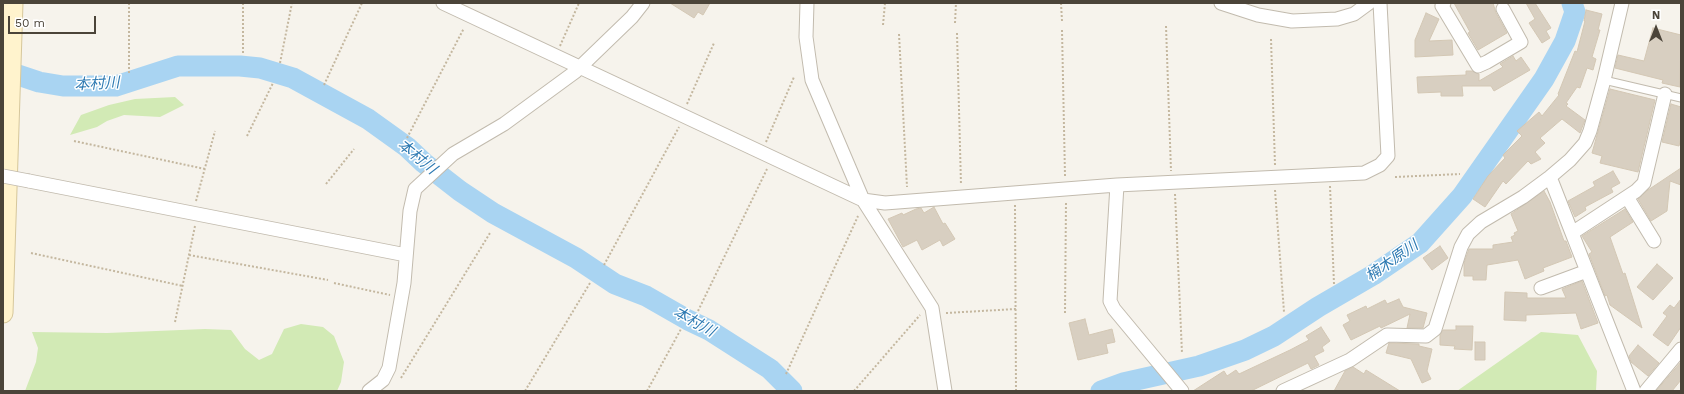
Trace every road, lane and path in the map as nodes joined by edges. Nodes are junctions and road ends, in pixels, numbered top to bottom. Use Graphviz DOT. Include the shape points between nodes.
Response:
graph roads {
  1 [pos="13,3"];
  2 [pos="129,3"];
  3 [pos="243,3"];
  4 [pos="292,3"];
  5 [pos="362,3"];
  6 [pos="443,3"];
  7 [pos="579,3"];
  8 [pos="643,3"];
  9 [pos="807,3"];
  10 [pos="885,3"];
  11 [pos="956,3"];
  12 [pos="1061,3"];
  13 [pos="1221,3"];
  14 [pos="1369,3"];
  15 [pos="1380,3"];
  16 [pos="1444,3"];
  17 [pos="1622,3"];
  18 [pos="1503,9"];
  19 [pos="1062,21"];
  20 [pos="956,24"];
  21 [pos="883,25"];
  22 [pos="1166,26"];
  23 [pos="464,28"];
  24 [pos="1062,30"];
  25 [pos="957,33"];
  26 [pos="898,34"];
  27 [pos="1271,39"];
  28 [pos="714,43"];
  29 [pos="559,49"];
  30 [pos="243,55"];
  31 [pos="280,63"];
  32 [pos="580,68"];
  33 [pos="129,73"];
  34 [pos="794,77"];
  35 [pos="1604,80"];
  36 [pos="272,83"];
  37 [pos="324,85"];
  38 [pos="1666,94"];
  39 [pos="1681,98"];
  40 [pos="684,111"];
  41 [pos="680,126"];
  42 [pos="215,131"];
  43 [pos="247,136"];
  44 [pos="407,138"];
  45 [pos="74,141"];
  46 [pos="764,148"];
  47 [pos="354,149"];
  48 [pos="768,168"];
  49 [pos="204,170"];
  50 [pos="1275,171"];
  51 [pos="1460,174"];
  52 [pos="3,176"];
  53 [pos="1171,176"];
  54 [pos="1395,177"];
  55 [pos="1550,177"];
  56 [pos="1065,180"];
  57 [pos="326,184"];
  58 [pos="961,185"];
  59 [pos="1117,185"];
  60 [pos="1330,185"];
  61 [pos="907,187"];
  62 [pos="1275,188"];
  63 [pos="1175,194"];
  64 [pos="1627,198"];
  65 [pos="1066,199"];
  66 [pos="863,200"];
  67 [pos="1015,201"];
  68 [pos="194,207"];
  69 [pos="860,213"];
  70 [pos="195,225"];
  71 [pos="490,233"];
  72 [pos="1572,233"];
  73 [pos="1654,240"];
  74 [pos="31,253"];
  75 [pos="189,255"];
  76 [pos="406,255"];
  77 [pos="604,265"];
  78 [pos="1587,271"];
  79 [pos="328,280"];
  80 [pos="334,283"];
  81 [pos="590,283"];
  82 [pos="1334,284"];
  83 [pos="183,286"];
  84 [pos="1540,288"];
  85 [pos="395,297"];
  86 [pos="1016,309"];
  87 [pos="698,311"];
  88 [pos="924,311"];
  89 [pos="1284,312"];
  90 [pos="3,313"];
  91 [pos="940,313"];
  92 [pos="1065,313"];
  93 [pos="175,322"];
  94 [pos="681,329"];
  95 [pos="1681,349"];
  96 [pos="1182,353"];
  97 [pos="786,374"];
  98 [pos="401,378"];
  99 [pos="1180,388"];
  100 [pos="369,391"];
  101 [pos="525,391"];
  102 [pos="647,391"];
  103 [pos="854,391"];
  104 [pos="945,391"];
  105 [pos="1016,391"];
  106 [pos="1283,391"];
  107 [pos="1634,391"];
  108 [pos="1646,391"];
  1 -- 90 [label="street"];
  2 -- 33 [label="path"];
  3 -- 30 [label="path"];
  4 -- 31 [label="path"];
  5 -- 37 [label="path"];
  6 -- 32 [label="street"];
  7 -- 29 [label="path"];
  8 -- 32 [label="street"];
  9 -- 66 [label="street" via="806,37 812,80"];
  10 -- 21 [label="path"];
  11 -- 20 [label="path"];
  12 -- 19 [label="path"];
  13 -- 14 [label="street" via="1258,15 1292,21 1337,19 1354,14"];
  15 -- 59 [label="street" via="1388,156 1380,165 1364,173"];
  16 -- 18 [label="street" via="1442,6 1478,66 1521,42"];
  17 -- 35 [label="street"];
  22 -- 53 [label="path"];
  23 -- 44 [label="path"];
  24 -- 56 [label="path"];
  25 -- 58 [label="path"];
  26 -- 61 [label="path"];
  27 -- 50 [label="path"];
  28 -- 40 [label="path"];
  32 -- 66 [label="street"];
  32 -- 76 [label="street" via="504,124 453,154 414,189"];
  34 -- 46 [label="path"];
  35 -- 38 [label="lane"];
  35 -- 55 [label="street" via="1585,143"];
  36 -- 43 [label="path"];
  38 -- 39 [label="lane"];
  38 -- 64 [label="street" via="1644,183"];
  41 -- 77 [label="path"];
  42 -- 49 [label="path"];
  45 -- 49 [label="path"];
  47 -- 57 [label="path"];
  48 -- 87 [label="path"];
  49 -- 68 [label="path"];
  51 -- 54 [label="path"];
  52 -- 76 [label="street, bridge"];
  55 -- 72 [label="street"];
  55 -- 106 [label="street" via="1468,234 1461,247 1435,329 1426,336 1387,335 1350,360"];
  59 -- 66 [label="street" via="885,203"];
  59 -- 99 [label="street" via="1110,301"];
  60 -- 82 [label="path"];
  62 -- 89 [label="path"];
  63 -- 96 [label="path"];
  64 -- 72 [label="street"];
  64 -- 73 [label="street"];
  65 -- 92 [label="path"];
  66 -- 104 [label="street" via="932,308"];
  67 -- 86 [label="path"];
  69 -- 97 [label="path"];
  70 -- 75 [label="path"];
  71 -- 98 [label="path"];
  72 -- 78 [label="street"];
  74 -- 83 [label="path"];
  75 -- 79 [label="path"];
  75 -- 83 [label="path"];
  76 -- 100 [label="street" via="404,283 389,368 383,380"];
  78 -- 84 [label="street"];
  78 -- 107 [label="street"];
  80 -- 85 [label="path"];
  81 -- 101 [label="path"];
  83 -- 93 [label="path"];
  86 -- 91 [label="path"];
  86 -- 105 [label="path"];
  88 -- 103 [label="path"];
  94 -- 102 [label="path"];
  95 -- 108 [label="street"];
}
